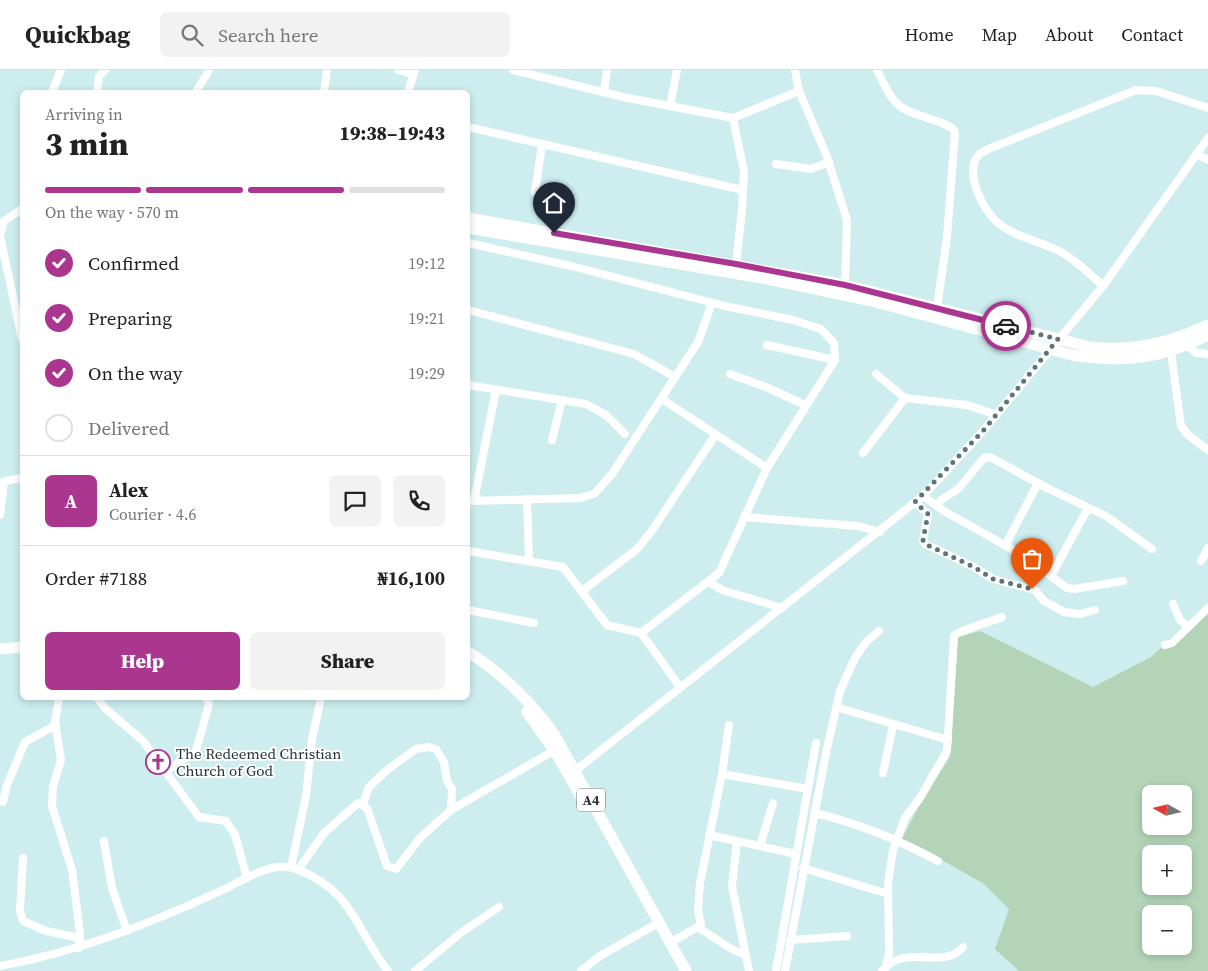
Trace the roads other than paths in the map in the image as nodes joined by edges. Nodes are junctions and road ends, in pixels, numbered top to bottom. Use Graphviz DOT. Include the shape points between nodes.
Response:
graph roads {
  1 [pos="61,70"];
  2 [pos="105,70"];
  3 [pos="209,70"];
  4 [pos="327,70"];
  5 [pos="398,70"];
  6 [pos="513,70"];
  7 [pos="607,70"];
  8 [pos="677,70"];
  9 [pos="795,70"];
  10 [pos="876,70"];
  11 [pos="414,72"];
  12 [pos="539,73"];
  13 [pos="53,90"];
  14 [pos="97,90"];
  15 [pos="197,90"];
  16 [pos="324,90"];
  17 [pos="409,90"];
  18 [pos="800,91"];
  19 [pos="604,92"];
  20 [pos="670,106"];
  21 [pos="1208,108"];
  22 [pos="733,118"];
  23 [pos="470,127"];
  24 [pos="1208,138"];
  25 [pos="542,145"];
  26 [pos="1196,154"];
  27 [pos="1208,160"];
  28 [pos="829,162"];
  29 [pos="776,164"];
  30 [pos="743,190"];
  31 [pos="535,192"];
  32 [pos="20,210"];
  33 [pos="470,218"];
  34 [pos="470,228"];
  35 [pos="470,243"];
  36 [pos="736,264"];
  37 [pos="845,285"];
  38 [pos="1104,286"];
  39 [pos="712,303"];
  40 [pos="937,308"];
  41 [pos="470,311"];
  42 [pos="1208,325"];
  43 [pos="20,330"];
  44 [pos="1208,336"];
  45 [pos="1058,339"];
  46 [pos="767,345"];
  47 [pos="1188,346"];
  48 [pos="1050,349"];
  49 [pos="1171,352"];
  50 [pos="1208,354"];
  51 [pos="835,360"];
  52 [pos="730,374"];
  53 [pos="876,374"];
  54 [pos="675,377"];
  55 [pos="470,385"];
  56 [pos="496,390"];
  57 [pos="905,398"];
  58 [pos="662,399"];
  59 [pos="562,400"];
  60 [pos="805,405"];
  61 [pos="996,415"];
  62 [pos="625,434"];
  63 [pos="716,434"];
  64 [pos="552,440"];
  65 [pos="1208,450"];
  66 [pos="863,453"];
  67 [pos="766,468"];
  68 [pos="20,478"];
  69 [pos="1038,483"];
  70 [pos="923,496"];
  71 [pos="527,499"];
  72 [pos="471,501"];
  73 [pos="915,502"];
  74 [pos="937,506"];
  75 [pos="1088,508"];
  76 [pos="0,514"];
  77 [pos="744,517"];
  78 [pos="880,532"];
  79 [pos="1005,546"];
  80 [pos="1208,548"];
  81 [pos="1152,549"];
  82 [pos="470,551"];
  83 [pos="529,560"];
  84 [pos="1201,561"];
  85 [pos="1051,576"];
  86 [pos="1123,581"];
  87 [pos="709,582"];
  88 [pos="582,591"];
  89 [pos="1173,604"];
  90 [pos="782,608"];
  91 [pos="1208,608"];
  92 [pos="470,610"];
  93 [pos="1095,610"];
  94 [pos="1002,617"];
  95 [pos="534,623"];
  96 [pos="1188,626"];
  97 [pos="878,630"];
  98 [pos="641,633"];
  99 [pos="1165,645"];
  100 [pos="20,647"];
  101 [pos="0,649"];
  102 [pos="20,653"];
  103 [pos="470,653"];
  104 [pos="0,656"];
  105 [pos="470,662"];
  106 [pos="680,687"];
  107 [pos="59,700"];
  108 [pos="99,700"];
  109 [pos="207,700"];
  110 [pos="321,700"];
  111 [pos="836,707"];
  112 [pos="729,725"];
  113 [pos="56,726"];
  114 [pos="894,726"];
  115 [pos="948,740"];
  116 [pos="816,743"];
  117 [pos="555,750"];
  118 [pos="576,770"];
  119 [pos="166,771"];
  120 [pos="883,773"];
  121 [pos="722,774"];
  122 [pos="808,789"];
  123 [pos="3,802"];
  124 [pos="773,803"];
  125 [pos="363,804"];
  126 [pos="451,810"];
  127 [pos="814,813"];
  128 [pos="709,835"];
  129 [pos="897,838"];
  130 [pos="104,841"];
  131 [pos="737,841"];
  132 [pos="760,846"];
  133 [pos="796,854"];
  134 [pos="23,858"];
  135 [pos="938,860"];
  136 [pos="803,868"];
  137 [pos="295,869"];
  138 [pos="247,878"];
  139 [pos="888,894"];
  140 [pos="499,906"];
  141 [pos="653,926"];
  142 [pos="699,928"];
  143 [pos="127,931"];
  144 [pos="847,936"];
  145 [pos="80,938"];
  146 [pos="790,940"];
  147 [pos="670,943"];
  148 [pos="963,947"];
  149 [pos="79,948"];
  150 [pos="745,955"];
  151 [pos="0,966"];
  152 [pos="884,969"];
  153 [pos="388,971"];
  154 [pos="415,971"];
  155 [pos="582,971"];
  156 [pos="678,971"];
  157 [pos="686,971"];
  158 [pos="749,971"];
  159 [pos="776,971"];
  160 [pos="785,971"];
  1 -- 13 [label="street"];
  2 -- 14 [label="street" via="99,76"];
  3 -- 15 [label="street"];
  4 -- 16 [label="street"];
  5 -- 11 [label="street"];
  6 -- 12 [label="street"];
  7 -- 19 [label="street"];
  8 -- 20 [label="street"];
  9 -- 18 [label="street"];
  10 -- 40 [label="street" via="900,106 908,112 950,125 955,132 947,237"];
  11 -- 17 [label="street"];
  12 -- 19 [label="street"];
  18 -- 22 [label="street"];
  18 -- 28 [label="street"];
  19 -- 20 [label="street"];
  20 -- 22 [label="street"];
  21 -- 38 [label="street" via="1156,91 1136,90 978,156 973,177 992,217 1004,227 1060,252"];
  22 -- 30 [label="street" via="742,158"];
  23 -- 25 [label="street"];
  24 -- 26 [label="street"];
  25 -- 30 [label="street"];
  25 -- 31 [label="street"];
  26 -- 27 [label="street"];
  26 -- 38 [label="street"];
  28 -- 29 [label="street" via="811,168"];
  28 -- 37 [label="street" via="847,220"];
  30 -- 36 [label="street"];
  32 -- 43 [label="street" via="4,221 0,236"];
  33 -- 36 [label="highway"];
  34 -- 48 [label="highway" via="768,279 872,301"];
  35 -- 39 [label="street"];
  36 -- 37 [label="highway"];
  37 -- 40 [label="highway"];
  38 -- 45 [label="street"];
  39 -- 51 [label="street" via="822,329 834,343"];
  39 -- 54 [label="street" via="698,342"];
  40 -- 45 [label="highway"];
  41 -- 54 [label="street" via="634,354"];
  42 -- 45 [label="highway" via="1159,344 1120,349 1090,347"];
  44 -- 47 [label="highway"];
  45 -- 48 [label="street"];
  46 -- 51 [label="street"];
  47 -- 49 [label="highway"];
  47 -- 50 [label="street" via="1196,353"];
  48 -- 49 [label="highway" via="1114,360"];
  48 -- 61 [label="street"];
  49 -- 65 [label="street" via="1181,426"];
  51 -- 60 [label="street"];
  52 -- 60 [label="street"];
  53 -- 57 [label="street"];
  54 -- 58 [label="street"];
  55 -- 56 [label="street"];
  56 -- 59 [label="street"];
  56 -- 72 [label="street"];
  57 -- 61 [label="street" via="967,405"];
  57 -- 66 [label="street"];
  58 -- 63 [label="street"];
  58 -- 71 [label="street" via="612,474 595,493 580,498"];
  59 -- 62 [label="street" via="594,407"];
  59 -- 64 [label="street"];
  60 -- 67 [label="street"];
  61 -- 70 [label="street"];
  63 -- 67 [label="street"];
  63 -- 88 [label="street" via="636,550"];
  67 -- 77 [label="street"];
  68 -- 76 [label="street" via="4,482"];
  69 -- 74 [label="street" via="987,457 958,489"];
  69 -- 75 [label="street"];
  69 -- 79 [label="street"];
  70 -- 73 [label="street"];
  70 -- 74 [label="street"];
  71 -- 72 [label="street"];
  71 -- 83 [label="street"];
  73 -- 78 [label="street"];
  73 -- 93 [label="street" via="928,514 925,544 993,579 1035,590 1042,600 1064,612 1080,614"];
  74 -- 79 [label="street"];
  75 -- 81 [label="street" via="1106,516"];
  75 -- 85 [label="street"];
  77 -- 78 [label="street" via="858,526"];
  77 -- 87 [label="street" via="723,566"];
  78 -- 90 [label="street"];
  79 -- 85 [label="street"];
  80 -- 84 [label="street"];
  82 -- 83 [label="street"];
  83 -- 88 [label="street" via="563,567"];
  85 -- 86 [label="street" via="1067,588 1074,589"];
  87 -- 90 [label="street" via="722,590"];
  87 -- 98 [label="street"];
  88 -- 98 [label="street" via="607,625"];
  89 -- 96 [label="street" via="1180,620"];
  90 -- 106 [label="street"];
  91 -- 96 [label="street"];
  92 -- 95 [label="street"];
  94 -- 115 [label="street" via="957,632 954,636"];
  96 -- 99 [label="street" via="1172,643"];
  97 -- 111 [label="street" via="866,642 846,674"];
  98 -- 106 [label="street"];
  100 -- 101 [label="highway"];
  102 -- 104 [label="highway"];
  103 -- 118 [label="highway, A4" via="506,679 540,716"];
  105 -- 117 [label="highway, A4" via="510,692"];
  106 -- 118 [label="street"];
  107 -- 113 [label="street"];
  108 -- 119 [label="street" via="142,740"];
  109 -- 119 [label="street" via="196,751"];
  110 -- 137 [label="street" via="312,739"];
  111 -- 114 [label="street"];
  111 -- 127 [label="street"];
  112 -- 121 [label="street"];
  113 -- 123 [label="street" via="25,742"];
  113 -- 145 [label="street" via="61,760 53,787 52,806 71,863"];
  114 -- 115 [label="street"];
  114 -- 120 [label="street"];
  115 -- 129 [label="street" via="942,762 905,818"];
  116 -- 122 [label="street"];
  117 -- 126 [label="street"];
  117 -- 141 [label="highway, A4"];
  118 -- 147 [label="highway, A4"];
  119 -- 138 [label="street" via="199,817 220,818 229,824"];
  121 -- 122 [label="street"];
  121 -- 128 [label="street"];
  122 -- 133 [label="street"];
  124 -- 132 [label="street"];
  125 -- 126 [label="street" via="387,866 392,870 399,867 435,822"];
  125 -- 126 [label="street" via="369,787 380,776 416,749 429,747 436,750 444,762 447,781 452,789"];
  125 -- 137 [label="street" via="358,803 349,809 324,833"];
  127 -- 129 [label="street"];
  127 -- 136 [label="street"];
  128 -- 131 [label="street"];
  128 -- 142 [label="street" via="699,892"];
  129 -- 135 [label="street"];
  129 -- 139 [label="street"];
  130 -- 143 [label="street" via="112,888"];
  131 -- 132 [label="street"];
  131 -- 150 [label="street" via="732,886"];
  132 -- 133 [label="street"];
  133 -- 159 [label="street"];
  134 -- 145 [label="street" via="20,912 23,921 46,931"];
  136 -- 139 [label="street"];
  136 -- 146 [label="street"];
  137 -- 138 [label="street" via="269,869"];
  137 -- 153 [label="street" via="331,889 348,904"];
  138 -- 143 [label="street"];
  139 -- 152 [label="street" via="889,954"];
  140 -- 154 [label="street"];
  141 -- 155 [label="street" via="600,956"];
  141 -- 156 [label="highway, A4"];
  142 -- 147 [label="street"];
  142 -- 150 [label="street"];
  143 -- 149 [label="street"];
  144 -- 146 [label="street"];
  145 -- 149 [label="street"];
  146 -- 160 [label="street"];
  147 -- 157 [label="highway, A4"];
  148 -- 152 [label="street" via="946,960 913,956 897,960"];
  149 -- 151 [label="street"];
  150 -- 158 [label="street"];
}
